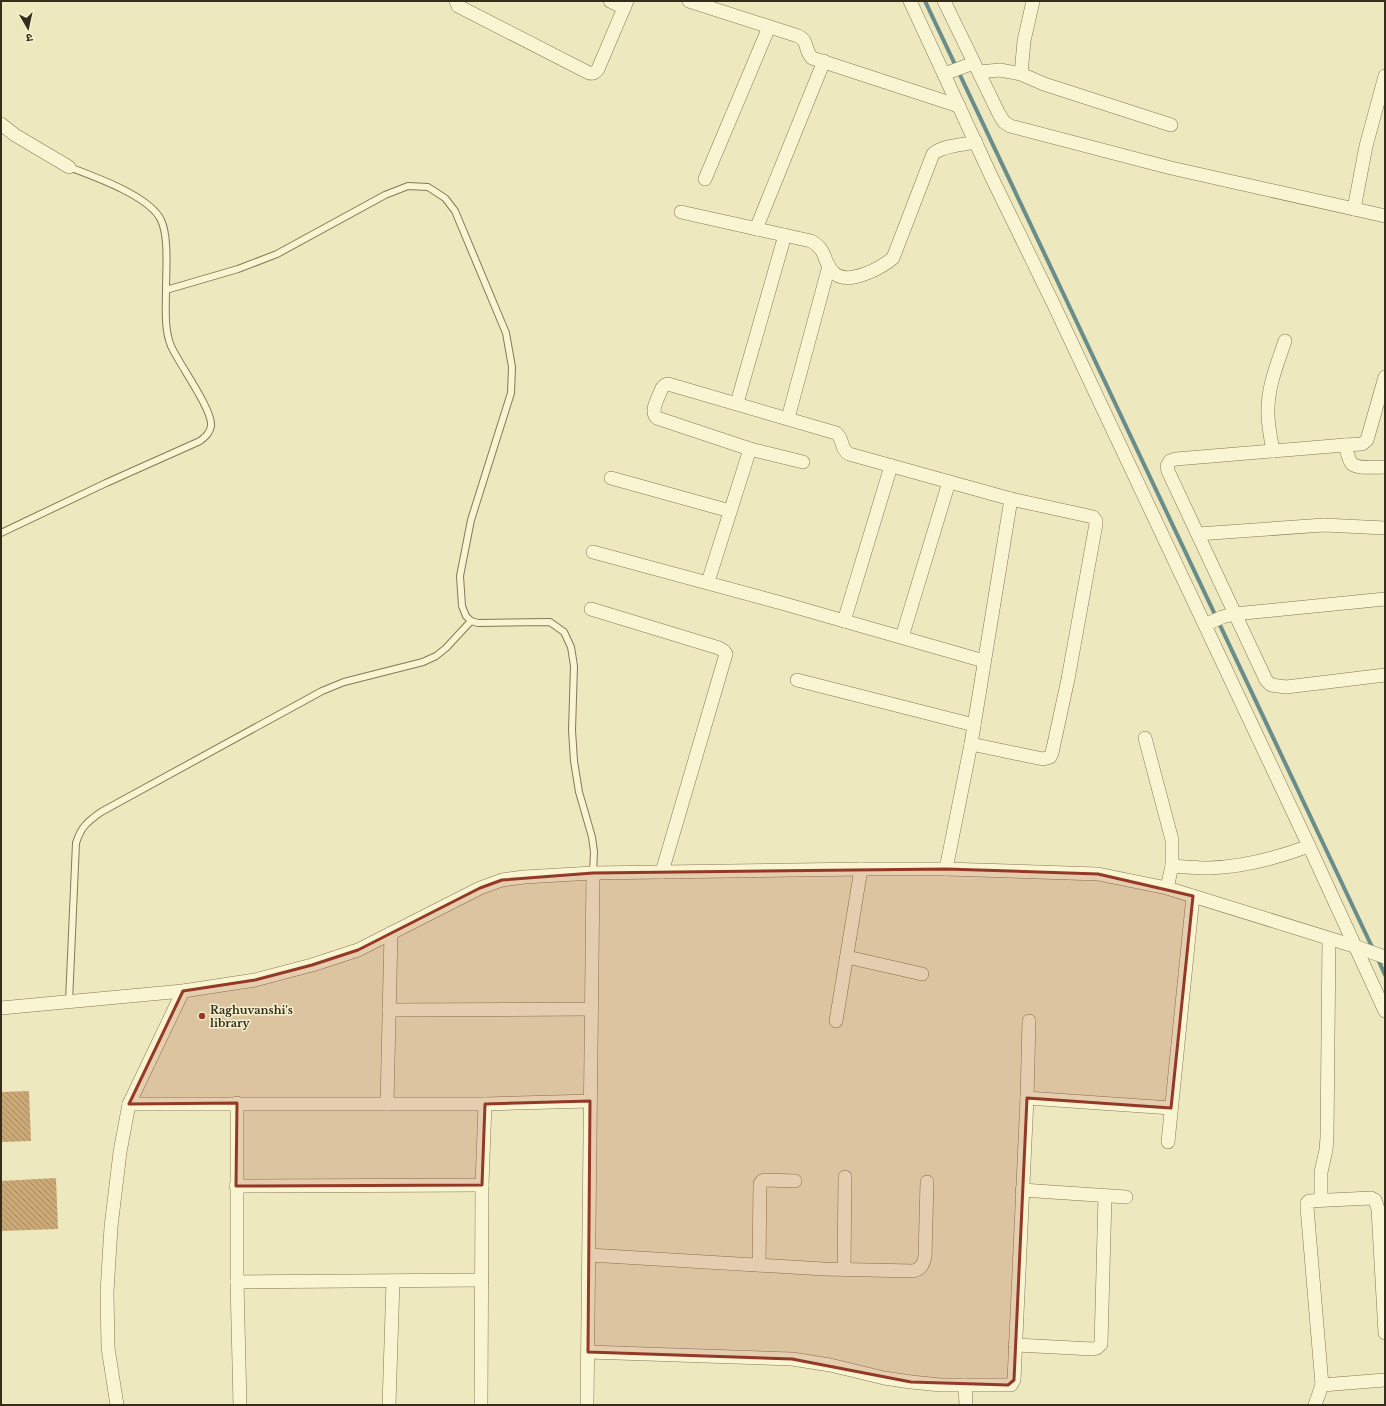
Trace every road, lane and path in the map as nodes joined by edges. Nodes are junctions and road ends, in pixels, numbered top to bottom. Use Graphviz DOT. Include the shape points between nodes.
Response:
graph roads {
  1 [pos="456,1"];
  2 [pos="610,1"];
  3 [pos="689,1"];
  4 [pos="910,1"];
  5 [pos="944,1"];
  6 [pos="956,1"];
  7 [pos="1033,1"];
  8 [pos="625,5"];
  9 [pos="951,16"];
  10 [pos="769,27"];
  11 [pos="824,61"];
  12 [pos="963,69"];
  13 [pos="1021,74"];
  14 [pos="1385,76"];
  15 [pos="959,106"];
  16 [pos="1,124"];
  17 [pos="1171,125"];
  18 [pos="976,142"];
  19 [pos="69,167"];
  20 [pos="705,180"];
  21 [pos="1354,209"];
  22 [pos="681,212"];
  23 [pos="1385,216"];
  24 [pos="756,229"];
  25 [pos="785,235"];
  26 [pos="829,266"];
  27 [pos="166,290"];
  28 [pos="1285,341"];
  29 [pos="1385,377"];
  30 [pos="737,403"];
  31 [pos="788,418"];
  32 [pos="1345,445"];
  33 [pos="750,448"];
  34 [pos="1273,451"];
  35 [pos="803,462"];
  36 [pos="892,466"];
  37 [pos="1385,467"];
  38 [pos="611,478"];
  39 [pos="949,482"];
  40 [pos="1011,499"];
  41 [pos="730,511"];
  42 [pos="1385,528"];
  43 [pos="1,533"];
  44 [pos="1198,534"];
  45 [pos="593,552"];
  46 [pos="708,582"];
  47 [pos="1385,599"];
  48 [pos="591,609"];
  49 [pos="1235,614"];
  50 [pos="844,620"];
  51 [pos="471,621"];
  52 [pos="1213,621"];
  53 [pos="902,637"];
  54 [pos="984,660"];
  55 [pos="1385,675"];
  56 [pos="796,680"];
  57 [pos="974,725"];
  58 [pos="1145,738"];
  59 [pos="971,744"];
  60 [pos="1309,846"];
  61 [pos="1172,866"];
  62 [pos="861,869"];
  63 [pos="946,869"];
  64 [pos="662,872"];
  65 [pos="593,873"];
  66 [pos="1167,888"];
  67 [pos="1194,896"];
  68 [pos="391,933"];
  69 [pos="1329,939"];
  70 [pos="1358,948"];
  71 [pos="847,957"];
  72 [pos="1385,957"];
  73 [pos="922,974"];
  74 [pos="183,991"];
  75 [pos="69,1001"];
  76 [pos="1,1008"];
  77 [pos="389,1010"];
  78 [pos="591,1010"];
  79 [pos="1385,1011"];
  80 [pos="836,1021"];
  81 [pos="1029,1021"];
  82 [pos="1027,1098"];
  83 [pos="590,1102"];
  84 [pos="237,1103"];
  85 [pos="129,1104"];
  86 [pos="387,1104"];
  87 [pos="485,1104"];
  88 [pos="1171,1108"];
  89 [pos="1168,1142"];
  90 [pos="845,1177"];
  91 [pos="795,1181"];
  92 [pos="927,1182"];
  93 [pos="482,1185"];
  94 [pos="236,1186"];
  95 [pos="1022,1190"];
  96 [pos="1105,1196"];
  97 [pos="1126,1197"];
  98 [pos="1321,1199"];
  99 [pos="589,1254"];
  100 [pos="759,1265"];
  101 [pos="844,1269"];
  102 [pos="482,1280"];
  103 [pos="393,1281"];
  104 [pos="236,1282"];
  105 [pos="1385,1333"];
  106 [pos="1015,1345"];
  107 [pos="588,1352"];
  108 [pos="1385,1380"];
  109 [pos="965,1385"];
  110 [pos="1322,1385"];
  111 [pos="117,1405"];
  112 [pos="240,1405"];
  113 [pos="389,1405"];
  114 [pos="480,1405"];
  115 [pos="587,1405"];
  116 [pos="966,1405"];
  117 [pos="1315,1405"];
  1 -- 8 [label="street" via="458,6 593,74 598,69"];
  2 -- 8 [label="street"];
  3 -- 10 [label="street"];
  4 -- 12 [label="street"];
  5 -- 9 [label="street"];
  6 -- 9 [label="street"];
  7 -- 13 [label="street" via="1024,41"];
  9 -- 12 [label="street"];
  10 -- 11 [label="street" via="802,38 806,42 809,55"];
  10 -- 20 [label="street"];
  11 -- 15 [label="street"];
  11 -- 24 [label="street"];
  12 -- 13 [label="street" via="1000,70"];
  12 -- 15 [label="street"];
  12 -- 21 [label="street" via="1004,122 1018,129 1171,168"];
  13 -- 17 [label="street" via="1044,84"];
  14 -- 21 [label="street" via="1366,146"];
  15 -- 18 [label="street"];
  16 -- 19 [label="street"];
  18 -- 26 [label="street" via="938,150 933,154 899,245 893,258 885,265 854,277 842,277 834,273"];
  18 -- 52 [label="street"];
  19 -- 27 [label="lane" via="136,196 153,208 161,220 165,235"];
  21 -- 23 [label="street"];
  22 -- 24 [label="street"];
  24 -- 25 [label="street"];
  25 -- 26 [label="street" via="819,245"];
  25 -- 30 [label="street"];
  26 -- 31 [label="street"];
  27 -- 43 [label="lane" via="167,328 171,345 210,418 208,434 200,441"];
  27 -- 51 [label="lane" via="238,269 277,254 385,195 408,186 428,187 445,198 455,211 506,333 512,367 511,393 471,520 460,576 462,606"];
  28 -- 34 [label="street" via="1268,399"];
  29 -- 32 [label="street" via="1367,440 1362,444"];
  30 -- 31 [label="street"];
  30 -- 33 [label="street" via="668,384 662,388 653,411 657,418"];
  31 -- 36 [label="street" via="836,433 847,453"];
  32 -- 34 [label="street"];
  32 -- 37 [label="street" via="1348,457 1357,466"];
  33 -- 35 [label="street"];
  33 -- 41 [label="street"];
  34 -- 44 [label="street" via="1176,458 1170,461 1168,471"];
  36 -- 39 [label="street"];
  36 -- 50 [label="street"];
  38 -- 41 [label="street"];
  39 -- 40 [label="street"];
  39 -- 53 [label="street"];
  40 -- 54 [label="street"];
  40 -- 59 [label="street" via="1093,517 1096,524 1068,679 1050,757 1043,759"];
  41 -- 46 [label="street"];
  42 -- 44 [label="street" via="1324,525"];
  44 -- 49 [label="street"];
  45 -- 46 [label="street"];
  46 -- 50 [label="street"];
  47 -- 49 [label="street"];
  48 -- 64 [label="street" via="719,648 726,654"];
  49 -- 52 [label="street"];
  49 -- 55 [label="street" via="1266,680 1271,685 1286,687"];
  50 -- 53 [label="street"];
  51 -- 65 [label="lane" via="550,622 564,632 572,648 574,761 579,792 592,838"];
  51 -- 75 [label="lane" via="436,656 424,662 344,682 322,691 87,821 79,832 76,843"];
  52 -- 60 [label="street"];
  53 -- 54 [label="street"];
  54 -- 57 [label="street"];
  56 -- 57 [label="street"];
  57 -- 59 [label="street"];
  58 -- 61 [label="street" via="1172,840"];
  59 -- 63 [label="street"];
  60 -- 61 [label="street" via="1282,856 1235,866"];
  60 -- 70 [label="street"];
  61 -- 66 [label="street"];
  62 -- 63 [label="street"];
  62 -- 64 [label="street"];
  62 -- 71 [label="street"];
  63 -- 66 [label="street" via="1098,874"];
  64 -- 65 [label="street"];
  65 -- 68 [label="street" via="502,880 480,888"];
  65 -- 78 [label="street"];
  66 -- 67 [label="street"];
  67 -- 69 [label="street"];
  67 -- 88 [label="street"];
  68 -- 74 [label="street" via="358,950 312,966 254,980"];
  68 -- 77 [label="street"];
  69 -- 70 [label="street"];
  69 -- 98 [label="street" via="1327,1137 1321,1172"];
  70 -- 72 [label="street"];
  70 -- 79 [label="street"];
  71 -- 73 [label="street"];
  71 -- 80 [label="street"];
  74 -- 75 [label="street"];
  74 -- 85 [label="street"];
  75 -- 76 [label="street"];
  77 -- 78 [label="street"];
  77 -- 86 [label="street"];
  78 -- 83 [label="street"];
  81 -- 82 [label="street"];
  82 -- 88 [label="street"];
  82 -- 95 [label="street"];
  83 -- 87 [label="street"];
  83 -- 99 [label="street"];
  84 -- 85 [label="street"];
  84 -- 86 [label="street"];
  84 -- 94 [label="street"];
  85 -- 111 [label="street" via="111,1227 107,1292 108,1348"];
  86 -- 87 [label="street"];
  87 -- 93 [label="street"];
  88 -- 89 [label="street"];
  90 -- 101 [label="street"];
  91 -- 100 [label="street" via="765,1180 760,1184"];
  92 -- 101 [label="street" via="926,1257 919,1270"];
  93 -- 94 [label="street"];
  93 -- 102 [label="street"];
  94 -- 104 [label="street"];
  95 -- 96 [label="street"];
  95 -- 106 [label="street"];
  96 -- 97 [label="street"];
  96 -- 106 [label="street" via="1101,1344 1093,1349"];
  98 -- 105 [label="street" via="1371,1198 1378,1204"];
  98 -- 110 [label="street" via="1309,1200 1307,1207"];
  99 -- 100 [label="street"];
  99 -- 107 [label="street"];
  100 -- 101 [label="street"];
  102 -- 103 [label="street"];
  102 -- 114 [label="street"];
  103 -- 104 [label="street"];
  103 -- 113 [label="street"];
  104 -- 112 [label="street"];
  106 -- 109 [label="street" via="1014,1380 1011,1385"];
  107 -- 109 [label="street" via="792,1360 830,1365 904,1381"];
  107 -- 115 [label="street"];
  108 -- 110 [label="street"];
  109 -- 116 [label="street"];
  110 -- 117 [label="street"];
}
